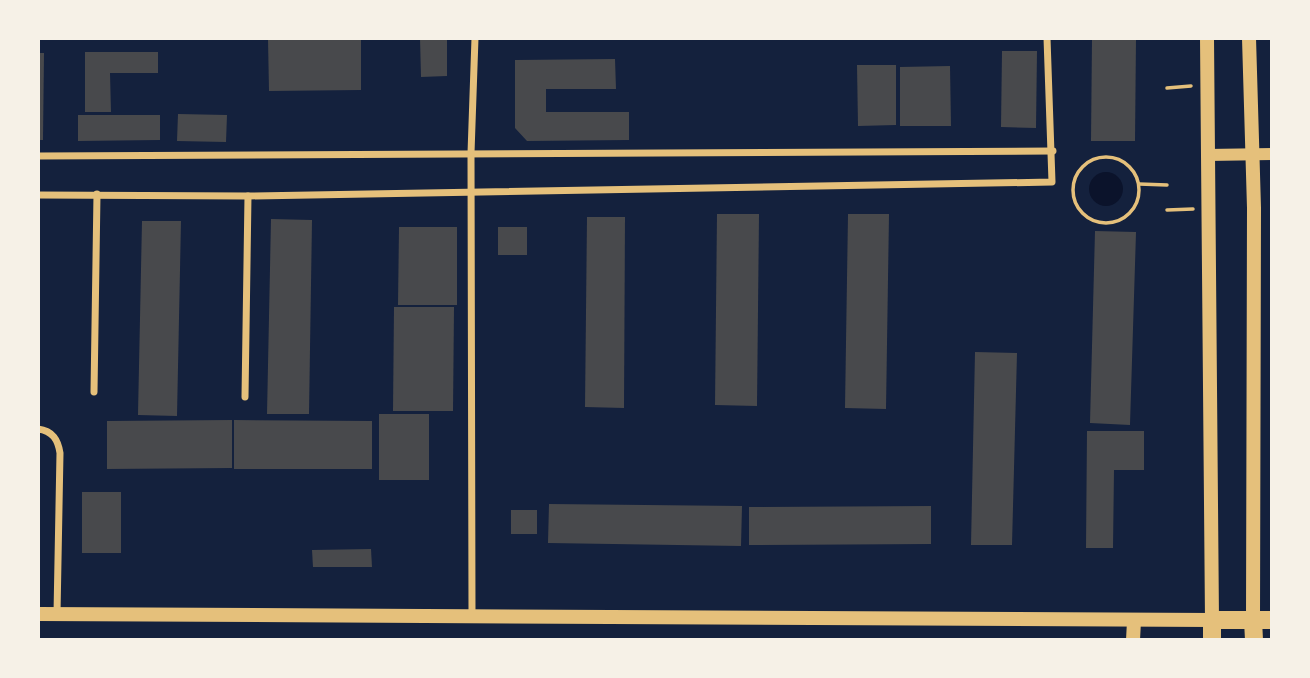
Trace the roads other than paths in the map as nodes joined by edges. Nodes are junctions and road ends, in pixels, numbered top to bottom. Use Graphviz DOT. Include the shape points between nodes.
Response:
graph roads {
  1 [pos="475,38"];
  2 [pos="1047,38"];
  3 [pos="1207,38"];
  4 [pos="1249,38"];
  5 [pos="1053,151"];
  6 [pos="471,153"];
  7 [pos="1207,155"];
  8 [pos="1252,155"];
  9 [pos="1272,155"];
  10 [pos="38,156"];
  11 [pos="470,191"];
  12 [pos="97,194"];
  13 [pos="38,195"];
  14 [pos="248,196"];
  15 [pos="94,392"];
  16 [pos="244,397"];
  17 [pos="38,429"];
  18 [pos="38,614"];
  19 [pos="58,614"];
  20 [pos="472,615"];
  21 [pos="1212,620"];
  22 [pos="1262,620"];
  23 [pos="1134,621"];
  24 [pos="1133,639"];
  25 [pos="1212,639"];
  26 [pos="1254,639"];
  1 -- 6 [label="street"];
  2 -- 5 [label="street"];
  3 -- 7 [label="main road"];
  4 -- 8 [label="main road"];
  5 -- 6 [label="street"];
  5 -- 11 [label="street" via="1052,183"];
  6 -- 10 [label="street"];
  6 -- 11 [label="street"];
  7 -- 8 [label="street"];
  7 -- 21 [label="main road"];
  8 -- 9 [label="street"];
  8 -- 22 [label="main road"];
  11 -- 14 [label="street"];
  11 -- 20 [label="street"];
  12 -- 13 [label="street"];
  12 -- 14 [label="street"];
  12 -- 15 [label="street"];
  14 -- 16 [label="street"];
  17 -- 19 [label="street" via="52,434 60,453"];
  18 -- 19 [label="main road"];
  19 -- 20 [label="main road"];
  20 -- 23 [label="main road"];
  21 -- 22 [label="main road"];
  21 -- 23 [label="main road"];
  21 -- 25 [label="main road"];
  22 -- 26 [label="main road"];
  23 -- 24 [label="main road"];
}
